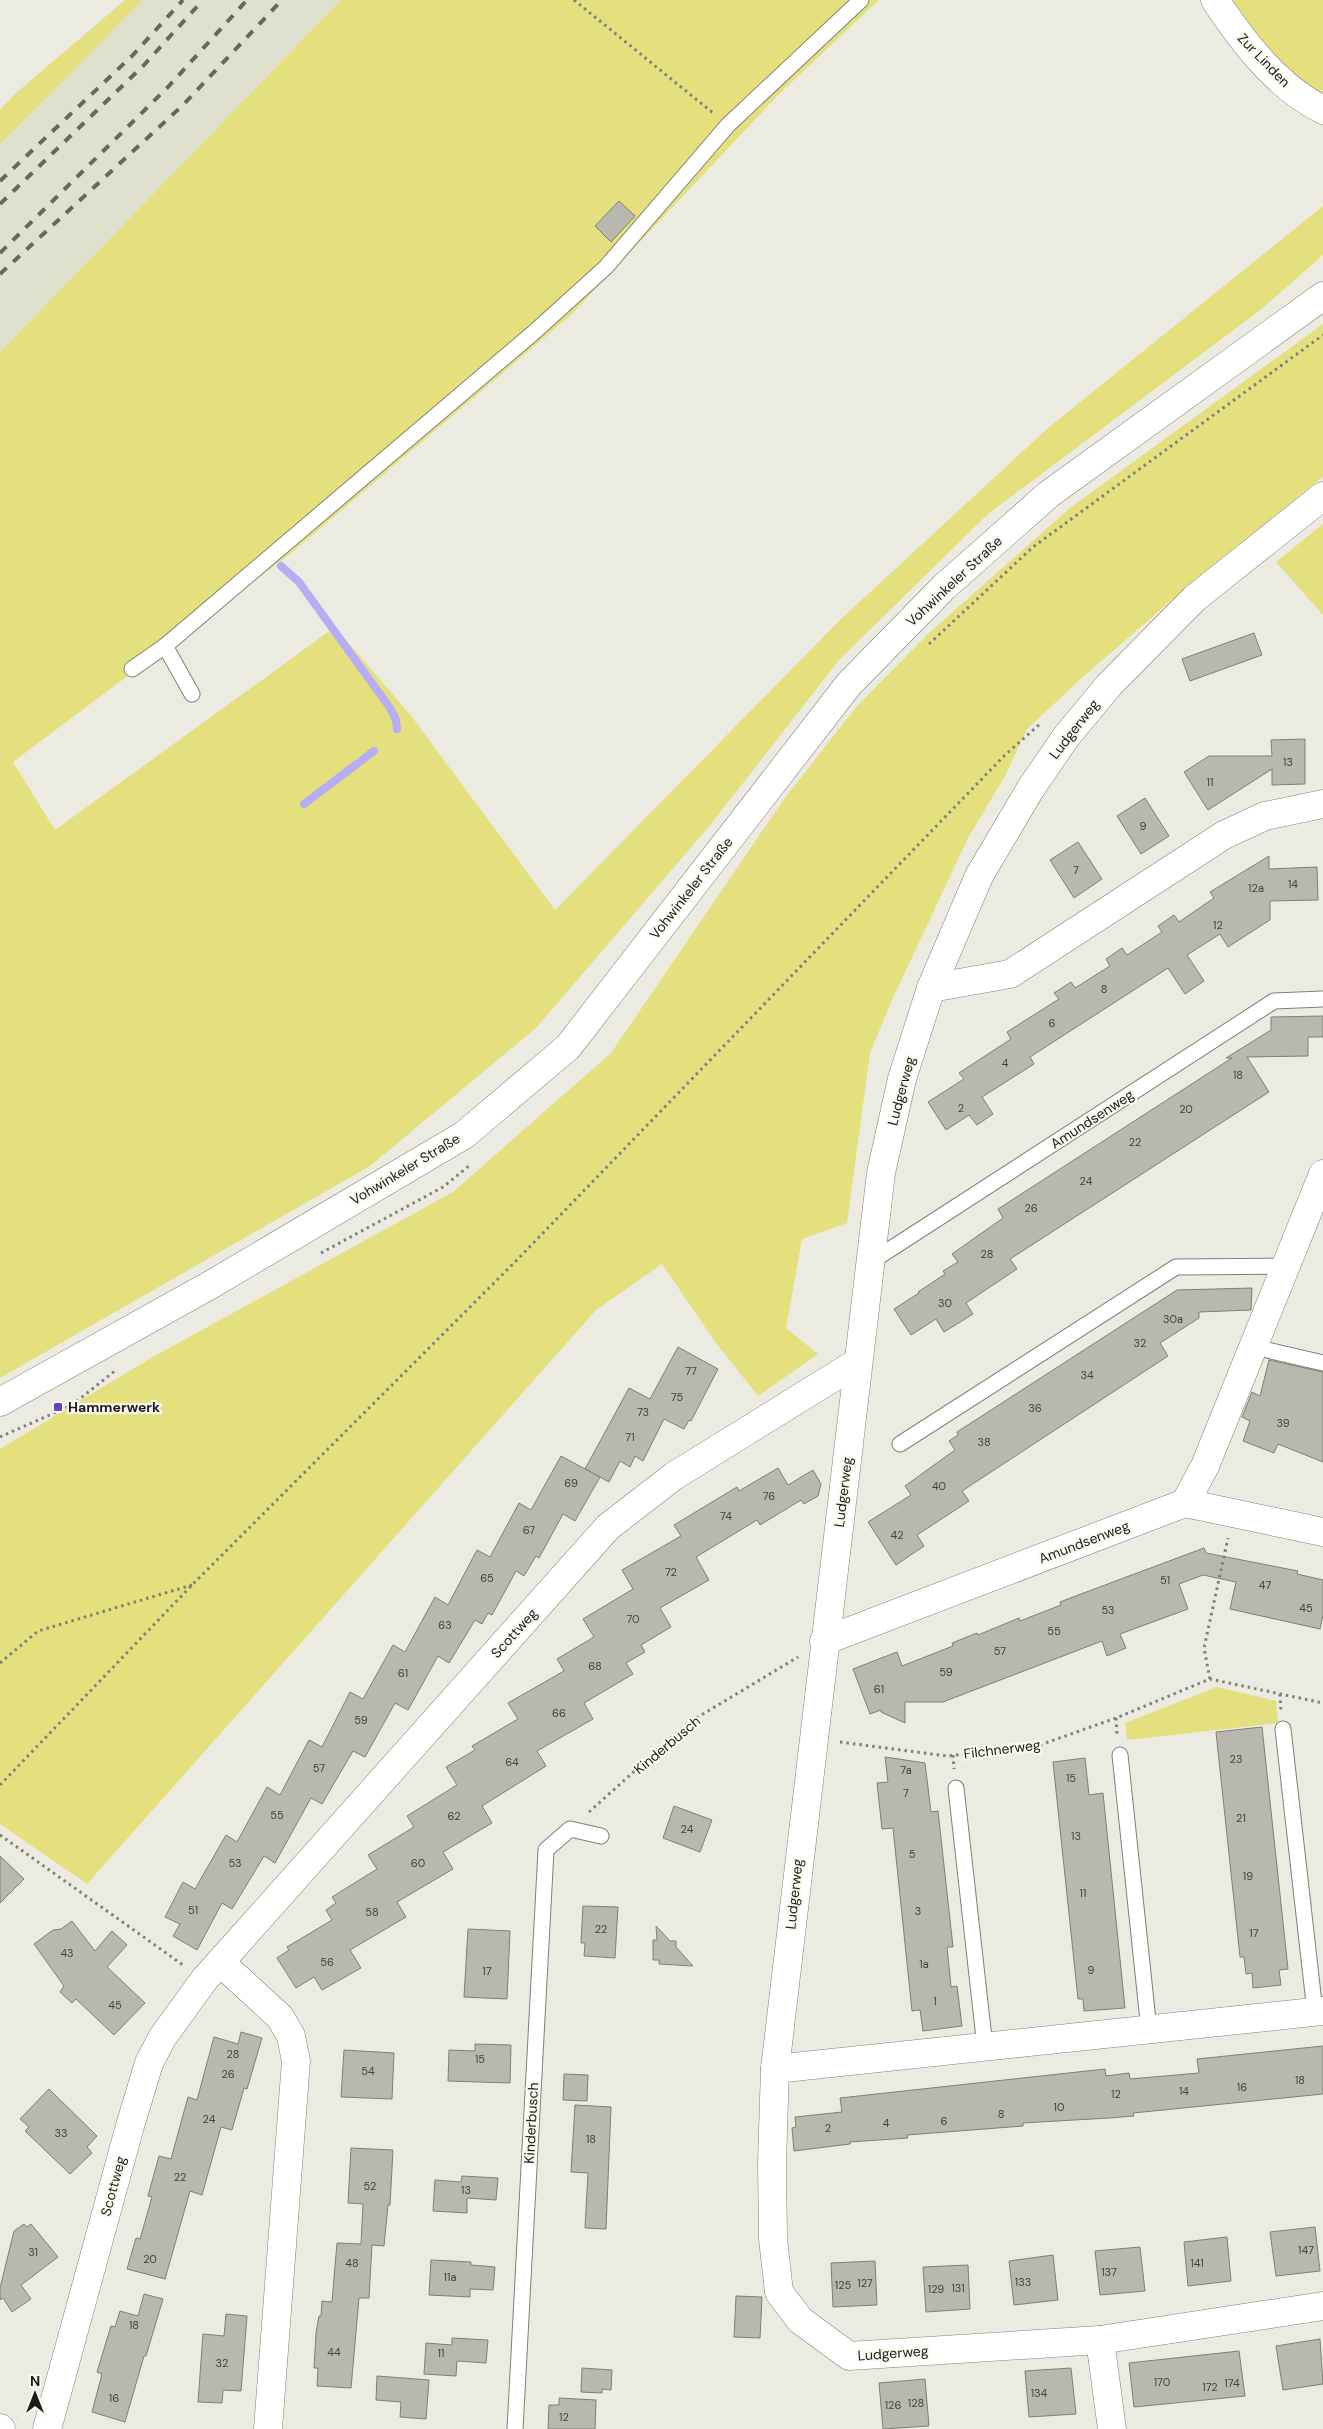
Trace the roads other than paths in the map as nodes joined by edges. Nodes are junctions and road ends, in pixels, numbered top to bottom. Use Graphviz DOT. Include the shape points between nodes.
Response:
graph roads {
  1 [pos="861,0"];
  2 [pos="1215,0"];
  3 [pos="1323,110"];
  4 [pos="1323,296"];
  5 [pos="1323,496"];
  6 [pos="165,646"];
  7 [pos="132,668"];
  8 [pos="192,694"];
  9 [pos="1323,804"];
  10 [pos="931,988"];
  11 [pos="1323,999"];
  12 [pos="1323,1174"];
  13 [pos="869,1263"];
  14 [pos="1286,1266"];
  15 [pos="1254,1348"];
  16 [pos="858,1362"];
  17 [pos="1323,1363"];
  18 [pos="0,1402"];
  19 [pos="900,1444"];
  20 [pos="1185,1503"];
  21 [pos="1323,1532"];
  22 [pos="824,1641"];
  23 [pos="1283,1729"];
  24 [pos="1120,1755"];
  25 [pos="956,1788"];
  26 [pos="601,1836"];
  27 [pos="212,1971"];
  28 [pos="1319,2011"];
  29 [pos="1149,2030"];
  30 [pos="985,2047"];
  31 [pos="774,2069"];
  32 [pos="1323,2306"];
  33 [pos="1100,2340"];
  34 [pos="47,2429"];
  35 [pos="268,2429"];
  36 [pos="515,2429"];
  37 [pos="1112,2429"];
  1 -- 6 [label="lane" via="728,125 606,267 532,334"];
  2 -- 3 [label="street, Zur Linden" via="1264,64 1306,101"];
  4 -- 18 [label="street, Vohwinkeler Straße" via="1049,494 944,587 849,684 568,1047 518,1091 464,1135 212,1284"];
  5 -- 10 [label="street, Ludgerweg" via="1195,598 1109,685 1066,737 1030,788 979,876"];
  6 -- 7 [label="lane"];
  6 -- 8 [label="lane"];
  9 -- 10 [label="street" via="1265,816 1224,835 1010,974"];
  10 -- 13 [label="street, Ludgerweg" via="902,1079 883,1164"];
  11 -- 13 [label="lane, Amundsenweg" via="1274,1001"];
  12 -- 14 [label="street"];
  13 -- 16 [label="street, Ludgerweg"];
  14 -- 15 [label="street"];
  14 -- 19 [label="lane" via="1176,1267"];
  15 -- 17 [label="lane"];
  15 -- 20 [label="street" via="1205,1466"];
  16 -- 22 [label="street, Ludgerweg"];
  16 -- 27 [label="street, Scottweg" via="674,1476 608,1527"];
  20 -- 21 [label="street"];
  20 -- 22 [label="street, Amundsenweg"];
  22 -- 31 [label="street, Ludgerweg"];
  23 -- 28 [label="lane"];
  24 -- 29 [label="lane"];
  25 -- 30 [label="lane"];
  26 -- 36 [label="lane, Kinderbusch" via="570,1829 546,1850"];
  27 -- 34 [label="street, Scottweg" via="162,2038 149,2063"];
  27 -- 35 [label="street" via="280,2017 291,2036 296,2061"];
  28 -- 29 [label="street"];
  29 -- 30 [label="street"];
  30 -- 31 [label="street"];
  31 -- 33 [label="street, Ludgerweg" via="773,2239 779,2292 800,2320 849,2356"];
  32 -- 33 [label="street, Ludgerweg"];
  33 -- 37 [label="street"];
}
